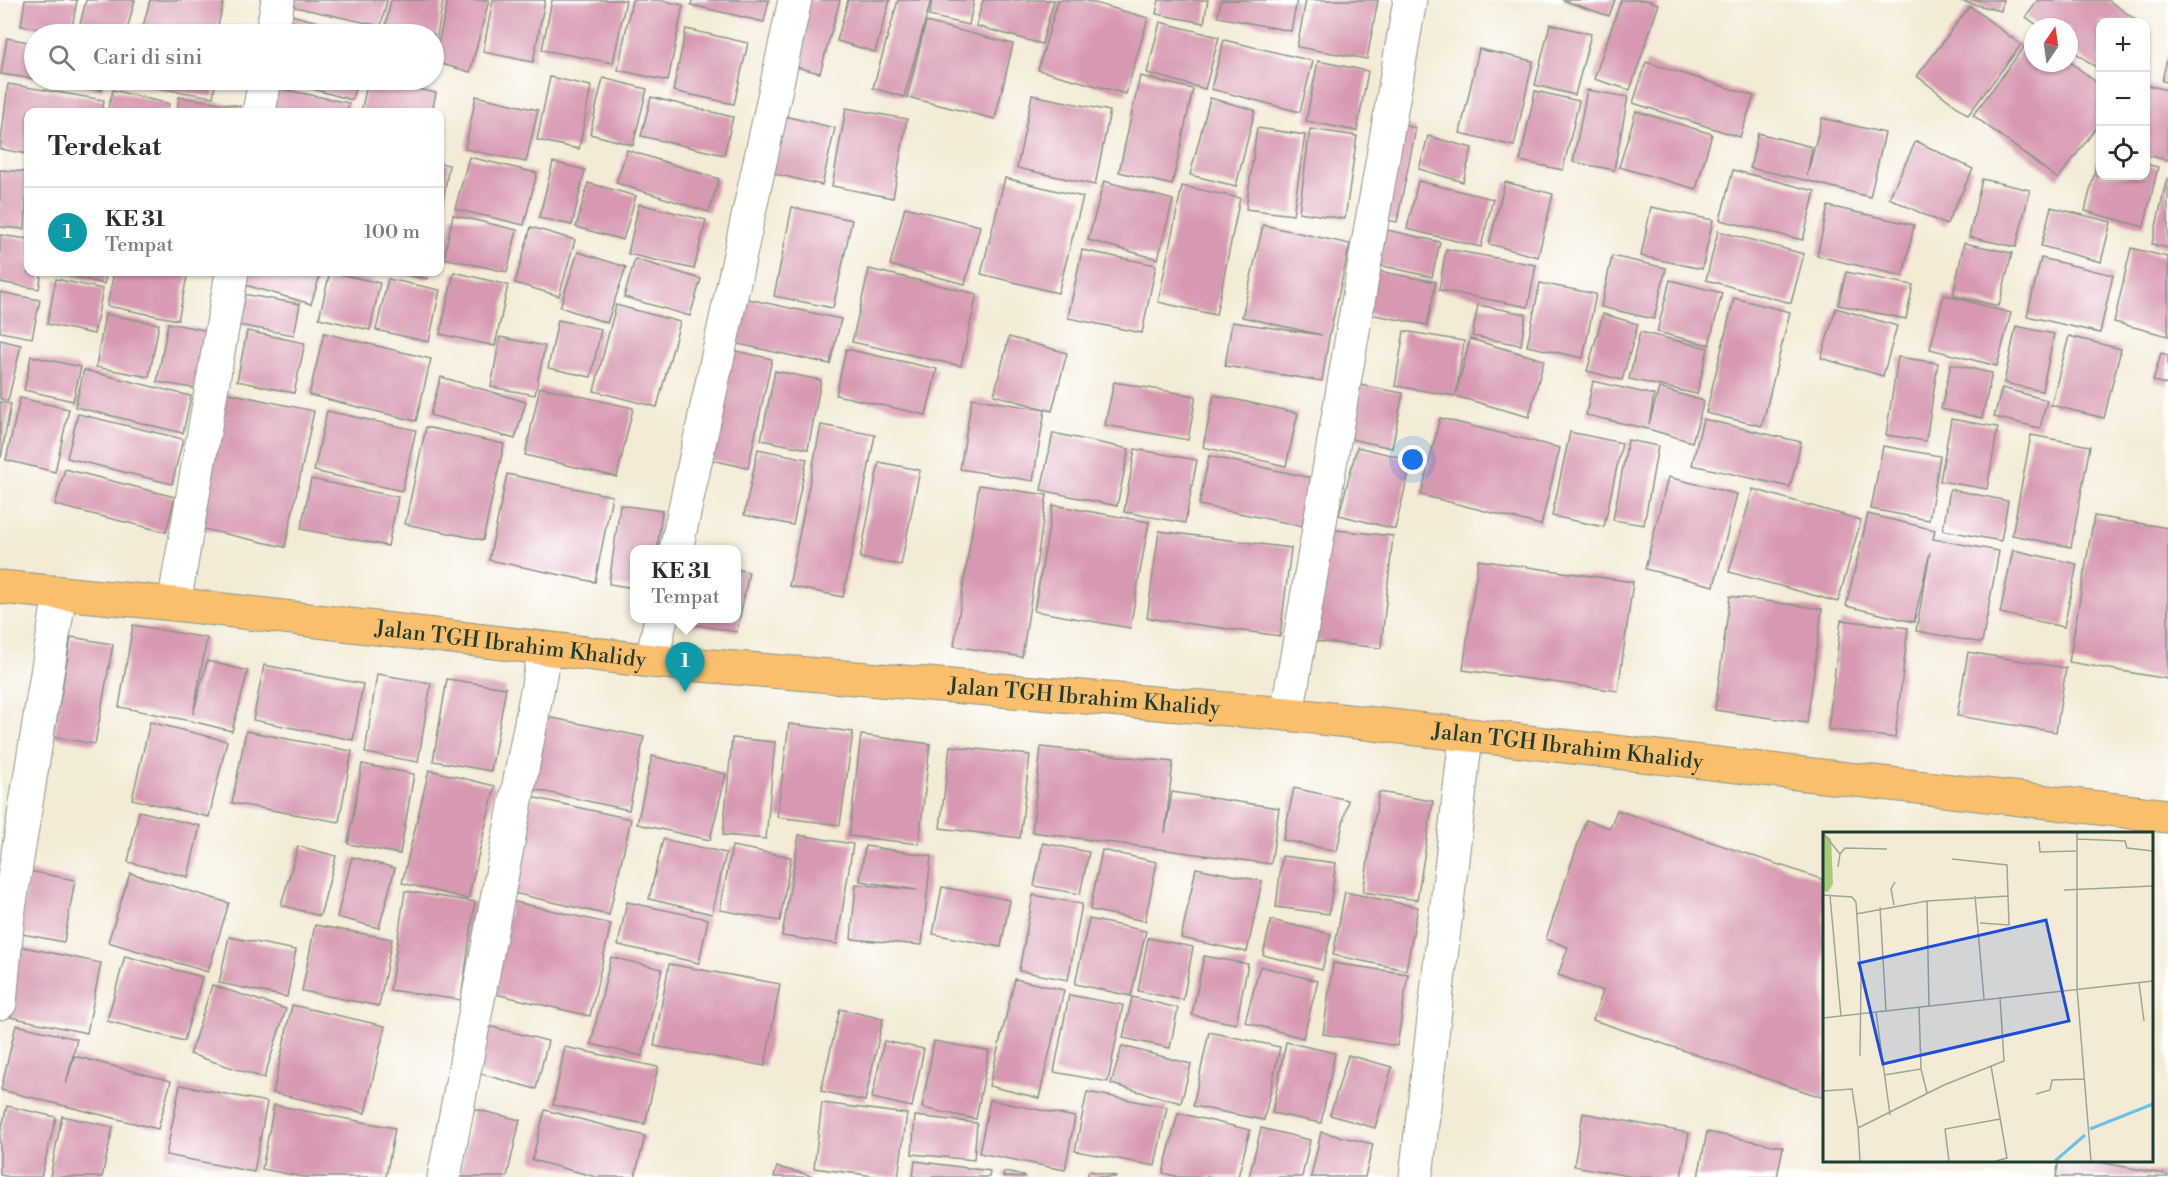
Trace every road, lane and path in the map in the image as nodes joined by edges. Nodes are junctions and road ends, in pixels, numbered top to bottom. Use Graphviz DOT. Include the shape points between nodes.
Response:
graph roads {
  1 [pos="278,0"];
  2 [pos="795,0"];
  3 [pos="1410,0"];
  4 [pos="274,24"];
  5 [pos="263,90"];
  6 [pos="260,108"];
  7 [pos="231,276"];
  8 [pos="677,545"];
  9 [pos="0,587"];
  10 [pos="60,593"];
  11 [pos="174,604"];
  12 [pos="660,623"];
  13 [pos="545,649"];
  14 [pos="652,662"];
  15 [pos="1287,714"];
  16 [pos="1466,736"];
  17 [pos="2168,816"];
  18 [pos="0,1003"];
  19 [pos="444,1177"];
  20 [pos="1416,1177"];
  1 -- 4 [label="street"];
  2 -- 8 [label="street"];
  3 -- 15 [label="street"];
  5 -- 6 [label="street"];
  7 -- 11 [label="street"];
  9 -- 10 [label="main road, Jalan TGH Ibrahim Khalidy"];
  10 -- 11 [label="main road, Jalan TGH Ibrahim Khalidy"];
  10 -- 18 [label="street" via="8,915"];
  11 -- 13 [label="main road, Jalan TGH Ibrahim Khalidy"];
  12 -- 14 [label="street"];
  13 -- 14 [label="main road, Jalan TGH Ibrahim Khalidy"];
  13 -- 19 [label="street"];
  14 -- 15 [label="main road, Jalan TGH Ibrahim Khalidy"];
  15 -- 16 [label="main road, Jalan TGH Ibrahim Khalidy"];
  16 -- 17 [label="main road, Jalan TGH Ibrahim Khalidy"];
  16 -- 20 [label="street"];
}
